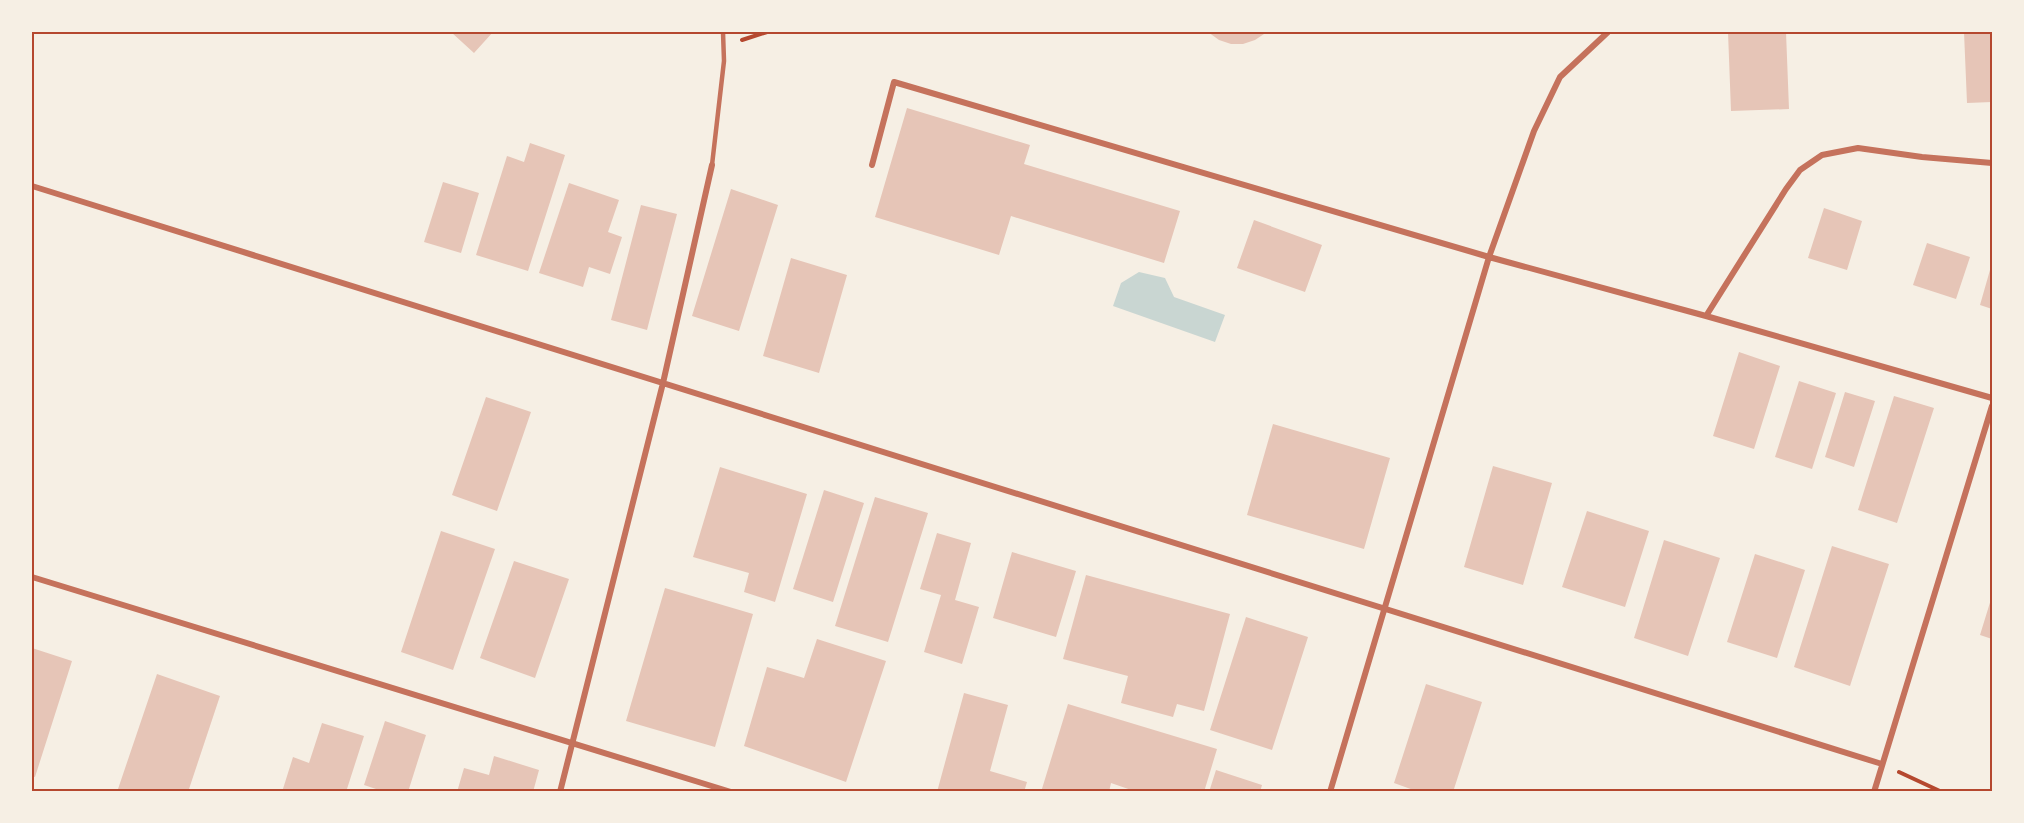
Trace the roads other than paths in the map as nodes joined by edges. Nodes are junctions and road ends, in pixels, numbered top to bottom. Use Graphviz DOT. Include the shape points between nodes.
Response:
graph roads {
  1 [pos="723,32"];
  2 [pos="1608,32"];
  3 [pos="1992,163"];
  4 [pos="712,165"];
  5 [pos="872,165"];
  6 [pos="32,186"];
  7 [pos="1489,257"];
  8 [pos="1706,316"];
  9 [pos="663,382"];
  10 [pos="1992,398"];
  11 [pos="1992,406"];
  12 [pos="32,578"];
  13 [pos="1385,608"];
  14 [pos="574,743"];
  15 [pos="1882,764"];
  16 [pos="560,792"];
  17 [pos="731,792"];
  18 [pos="1330,792"];
  19 [pos="1874,792"];
  1 -- 4 [label="lane" via="724,61"];
  2 -- 7 [label="street" via="1560,77 1534,131"];
  3 -- 8 [label="street" via="1858,148 1822,155 1800,170 1786,189"];
  4 -- 9 [label="street"];
  5 -- 7 [label="street" via="894,82"];
  6 -- 9 [label="street"];
  7 -- 8 [label="street"];
  7 -- 13 [label="street"];
  8 -- 10 [label="street"];
  9 -- 13 [label="street"];
  9 -- 14 [label="street"];
  11 -- 15 [label="street"];
  12 -- 14 [label="street"];
  13 -- 15 [label="street"];
  13 -- 18 [label="street"];
  14 -- 16 [label="street"];
  14 -- 17 [label="street"];
  15 -- 19 [label="street"];
}
